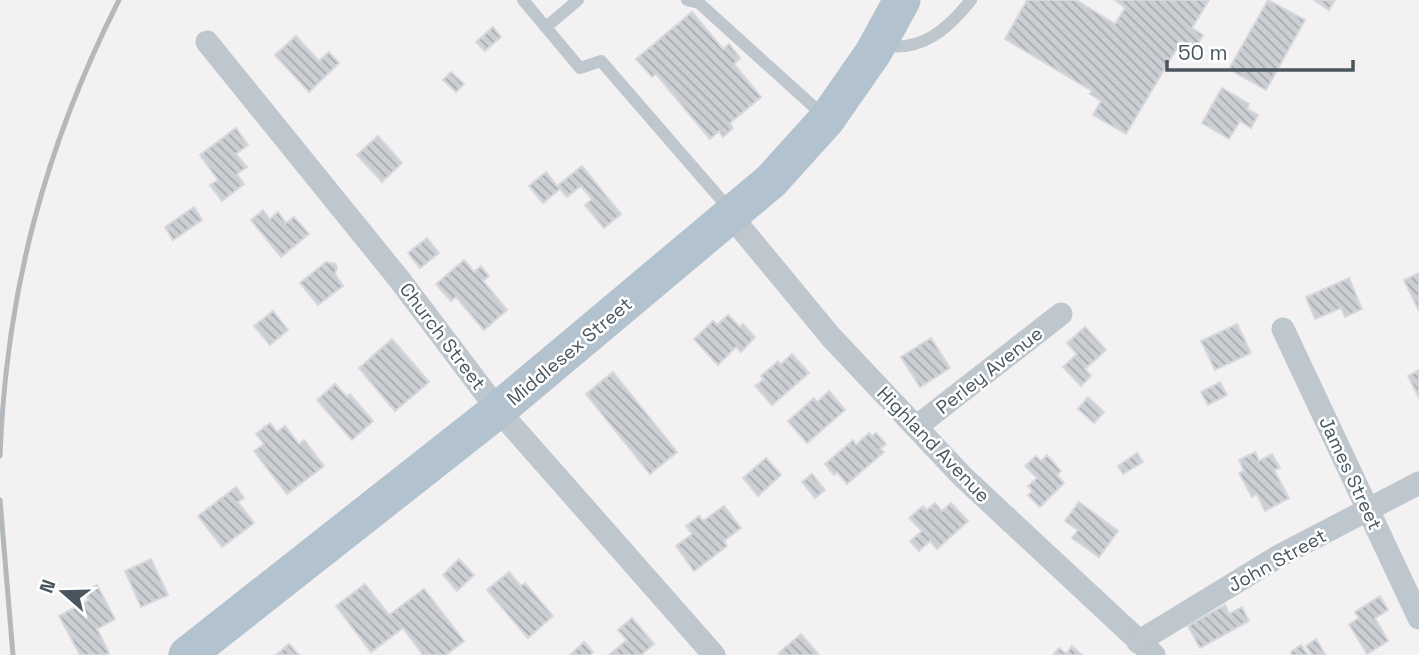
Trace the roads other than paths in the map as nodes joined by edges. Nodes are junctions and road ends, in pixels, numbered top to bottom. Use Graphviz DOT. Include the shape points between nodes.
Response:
graph roads {
  1 [pos="523,0"];
  2 [pos="578,0"];
  3 [pos="687,0"];
  4 [pos="902,0"];
  5 [pos="971,0"];
  6 [pos="546,27"];
  7 [pos="207,42"];
  8 [pos="878,44"];
  9 [pos="827,119"];
  10 [pos="733,215"];
  11 [pos="1061,314"];
  12 [pos="1283,329"];
  13 [pos="498,410"];
  14 [pos="916,427"];
  15 [pos="1419,483"];
  16 [pos="1368,510"];
  17 [pos="1419,618"];
  18 [pos="1146,648"];
  19 [pos="187,655"];
  20 [pos="714,655"];
  1 -- 6 [label="lane"];
  2 -- 6 [label="lane"];
  3 -- 9 [label="lane" via="699,3"];
  4 -- 8 [label="main road, Middlesex Street"];
  5 -- 8 [label="lane" via="955,20 915,46"];
  6 -- 10 [label="lane" via="580,68 601,61"];
  7 -- 13 [label="street, Church Street"];
  8 -- 9 [label="main road, Middlesex Street"];
  9 -- 10 [label="main road, Middlesex Street"];
  10 -- 13 [label="main road, Middlesex Street"];
  10 -- 14 [label="street, Highland Avenue" via="831,337"];
  11 -- 14 [label="street, Perley Avenue"];
  12 -- 16 [label="street, James Street"];
  13 -- 19 [label="main road, Middlesex Street"];
  13 -- 20 [label="street, Church Street"];
  14 -- 18 [label="street, Highland Avenue"];
  15 -- 16 [label="street, John Street"];
  16 -- 17 [label="street, James Street"];
  16 -- 18 [label="street, John Street" via="1279,556"];
}
